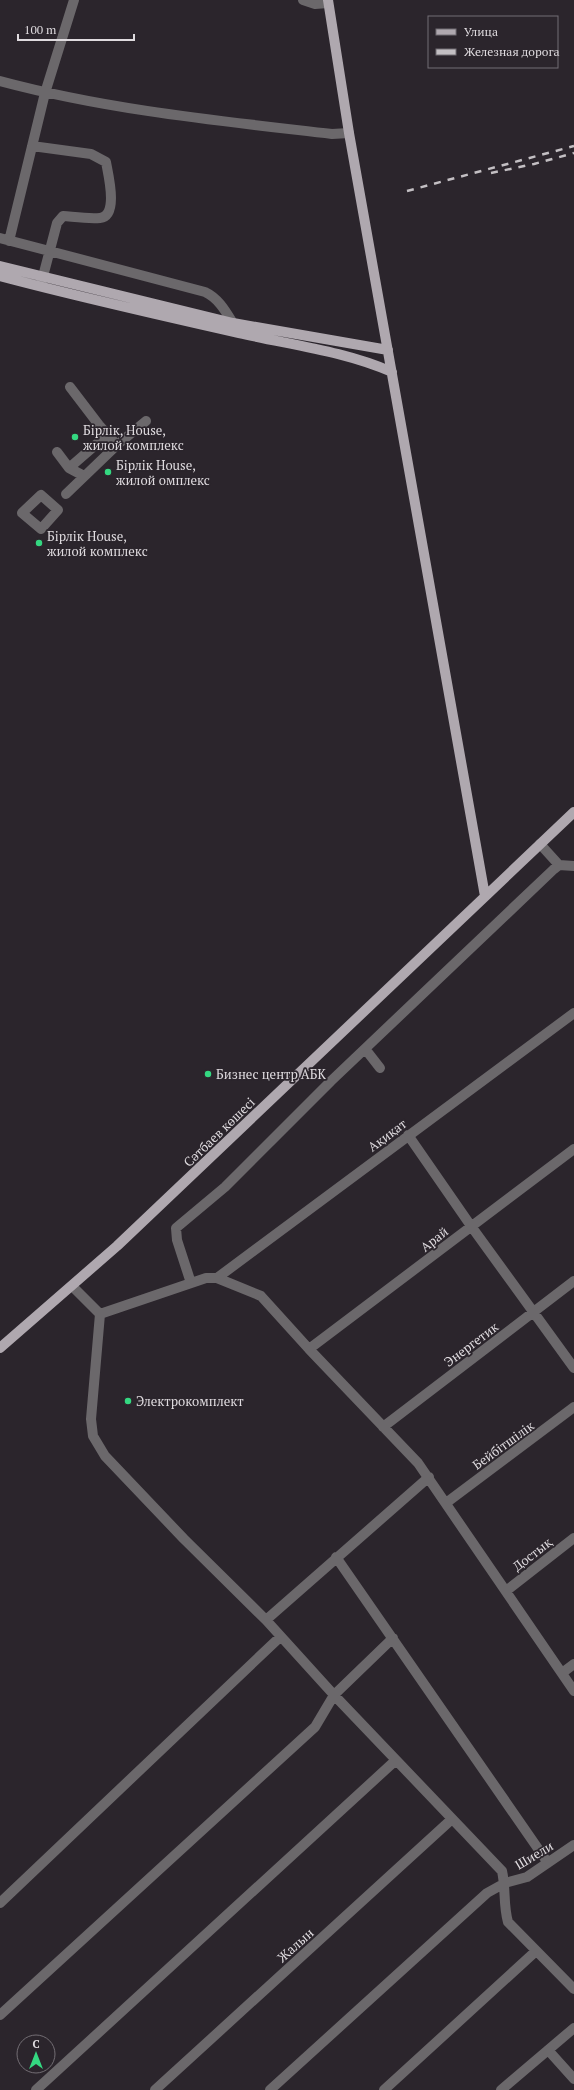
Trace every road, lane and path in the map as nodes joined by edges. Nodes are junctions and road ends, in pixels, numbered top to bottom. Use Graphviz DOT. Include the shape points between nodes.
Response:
graph roads {
  1 [pos="74,0"];
  2 [pos="301,0"];
  3 [pos="328,1"];
  4 [pos="0,81"];
  5 [pos="45,93"];
  6 [pos="349,134"];
  7 [pos="32,146"];
  8 [pos="4,239"];
  9 [pos="49,251"];
  10 [pos="0,266"];
  11 [pos="0,276"];
  12 [pos="41,282"];
  13 [pos="233,323"];
  14 [pos="240,333"];
  15 [pos="388,350"];
  16 [pos="392,372"];
  17 [pos="70,387"];
  18 [pos="146,421"];
  19 [pos="107,435"];
  20 [pos="116,445"];
  21 [pos="57,452"];
  22 [pos="69,468"];
  23 [pos="84,476"];
  24 [pos="66,494"];
  25 [pos="574,812"];
  26 [pos="540,844"];
  27 [pos="559,865"];
  28 [pos="574,866"];
  29 [pos="486,896"];
  30 [pos="574,1013"];
  31 [pos="366,1050"];
  32 [pos="380,1068"];
  33 [pos="408,1135"];
  34 [pos="574,1149"];
  35 [pos="471,1226"];
  36 [pos="217,1278"];
  37 [pos="574,1281"];
  38 [pos="191,1283"];
  39 [pos="72,1286"];
  40 [pos="534,1311"];
  41 [pos="100,1314"];
  42 [pos="0,1348"];
  43 [pos="309,1349"];
  44 [pos="574,1368"];
  45 [pos="574,1407"];
  46 [pos="383,1427"];
  47 [pos="429,1477"];
  48 [pos="446,1503"];
  49 [pos="574,1538"];
  50 [pos="336,1557"];
  51 [pos="506,1591"];
  52 [pos="266,1620"];
  53 [pos="280,1637"];
  54 [pos="393,1638"];
  55 [pos="574,1664"];
  56 [pos="562,1673"];
  57 [pos="574,1691"];
  58 [pos="334,1695"];
  59 [pos="396,1760"];
  60 [pos="452,1819"];
  61 [pos="574,1845"];
  62 [pos="548,1863"];
  63 [pos="505,1883"];
  64 [pos="0,1903"];
  65 [pos="536,1951"];
  66 [pos="574,1989"];
  67 [pos="0,2015"];
  68 [pos="574,2028"];
  69 [pos="548,2050"];
  70 [pos="574,2079"];
  71 [pos="36,2090"];
  72 [pos="155,2090"];
  73 [pos="270,2090"];
  74 [pos="384,2090"];
  75 [pos="501,2090"];
  1 -- 5 [label="street"];
  2 -- 3 [label="street" via="315,4"];
  3 -- 6 [label="main road"];
  4 -- 5 [label="street"];
  5 -- 6 [label="street" via="188,117"];
  5 -- 7 [label="street"];
  6 -- 15 [label="main road"];
  7 -- 8 [label="street"];
  7 -- 9 [label="street" via="91,154 106,162 112,202 108,214 102,218 63,216 57,223"];
  8 -- 9 [label="street"];
  9 -- 12 [label="street"];
  9 -- 13 [label="street" via="213,295"];
  10 -- 12 [label="main road"];
  11 -- 12 [label="main road"];
  12 -- 13 [label="main road"];
  12 -- 14 [label="main road"];
  13 -- 14 [label="street"];
  13 -- 15 [label="main road"];
  14 -- 16 [label="main road" via="343,355"];
  15 -- 16 [label="main road"];
  16 -- 29 [label="main road"];
  17 -- 19 [label="street"];
  18 -- 20 [label="street"];
  19 -- 20 [label="street"];
  19 -- 22 [label="street"];
  20 -- 23 [label="street"];
  21 -- 22 [label="street"];
  22 -- 23 [label="street"];
  23 -- 24 [label="street"];
  25 -- 26 [label="main road, Сәтбаев көшесі"];
  26 -- 27 [label="street"];
  26 -- 29 [label="main road, Сәтбаев көшесі"];
  27 -- 28 [label="street"];
  27 -- 31 [label="street"];
  29 -- 39 [label="main road, Сәтбаев көшесі"];
  30 -- 33 [label="street, Ақиқат"];
  31 -- 32 [label="street"];
  31 -- 38 [label="street" via="331,1081 225,1187 176,1228 177,1240"];
  33 -- 35 [label="street"];
  33 -- 36 [label="street, Ақиқат"];
  34 -- 35 [label="street, Арай"];
  35 -- 40 [label="street"];
  35 -- 43 [label="street, Арай"];
  36 -- 38 [label="street" via="206,1278"];
  36 -- 43 [label="street" via="261,1296"];
  37 -- 40 [label="street, Энергетик"];
  38 -- 41 [label="street"];
  39 -- 41 [label="street"];
  39 -- 42 [label="main road, Сәтбаев көшесі"];
  40 -- 44 [label="street"];
  40 -- 46 [label="street, Энергетик"];
  41 -- 52 [label="street" via="91,1419 94,1436 105,1456"];
  43 -- 46 [label="street"];
  45 -- 48 [label="street, Бейбітшілік"];
  46 -- 47 [label="street"];
  47 -- 48 [label="street"];
  47 -- 50 [label="street"];
  48 -- 51 [label="street"];
  49 -- 51 [label="street, Достық"];
  50 -- 52 [label="street"];
  50 -- 54 [label="street"];
  51 -- 56 [label="street"];
  52 -- 53 [label="street"];
  53 -- 58 [label="street"];
  53 -- 64 [label="street"];
  54 -- 58 [label="street"];
  54 -- 62 [label="street"];
  55 -- 56 [label="street"];
  56 -- 57 [label="street"];
  58 -- 59 [label="street"];
  58 -- 67 [label="street" via="315,1727"];
  59 -- 60 [label="street"];
  59 -- 71 [label="street"];
  60 -- 63 [label="street" via="502,1871"];
  60 -- 72 [label="street, Жалын"];
  61 -- 62 [label="street, Шиели"];
  62 -- 63 [label="street, Шиели" via="527,1877"];
  63 -- 65 [label="street" via="505,1912 508,1922"];
  63 -- 73 [label="street, Шиели" via="487,1893"];
  65 -- 66 [label="street"];
  65 -- 74 [label="street"];
  68 -- 69 [label="street"];
  69 -- 70 [label="street"];
  69 -- 75 [label="street"];
}
